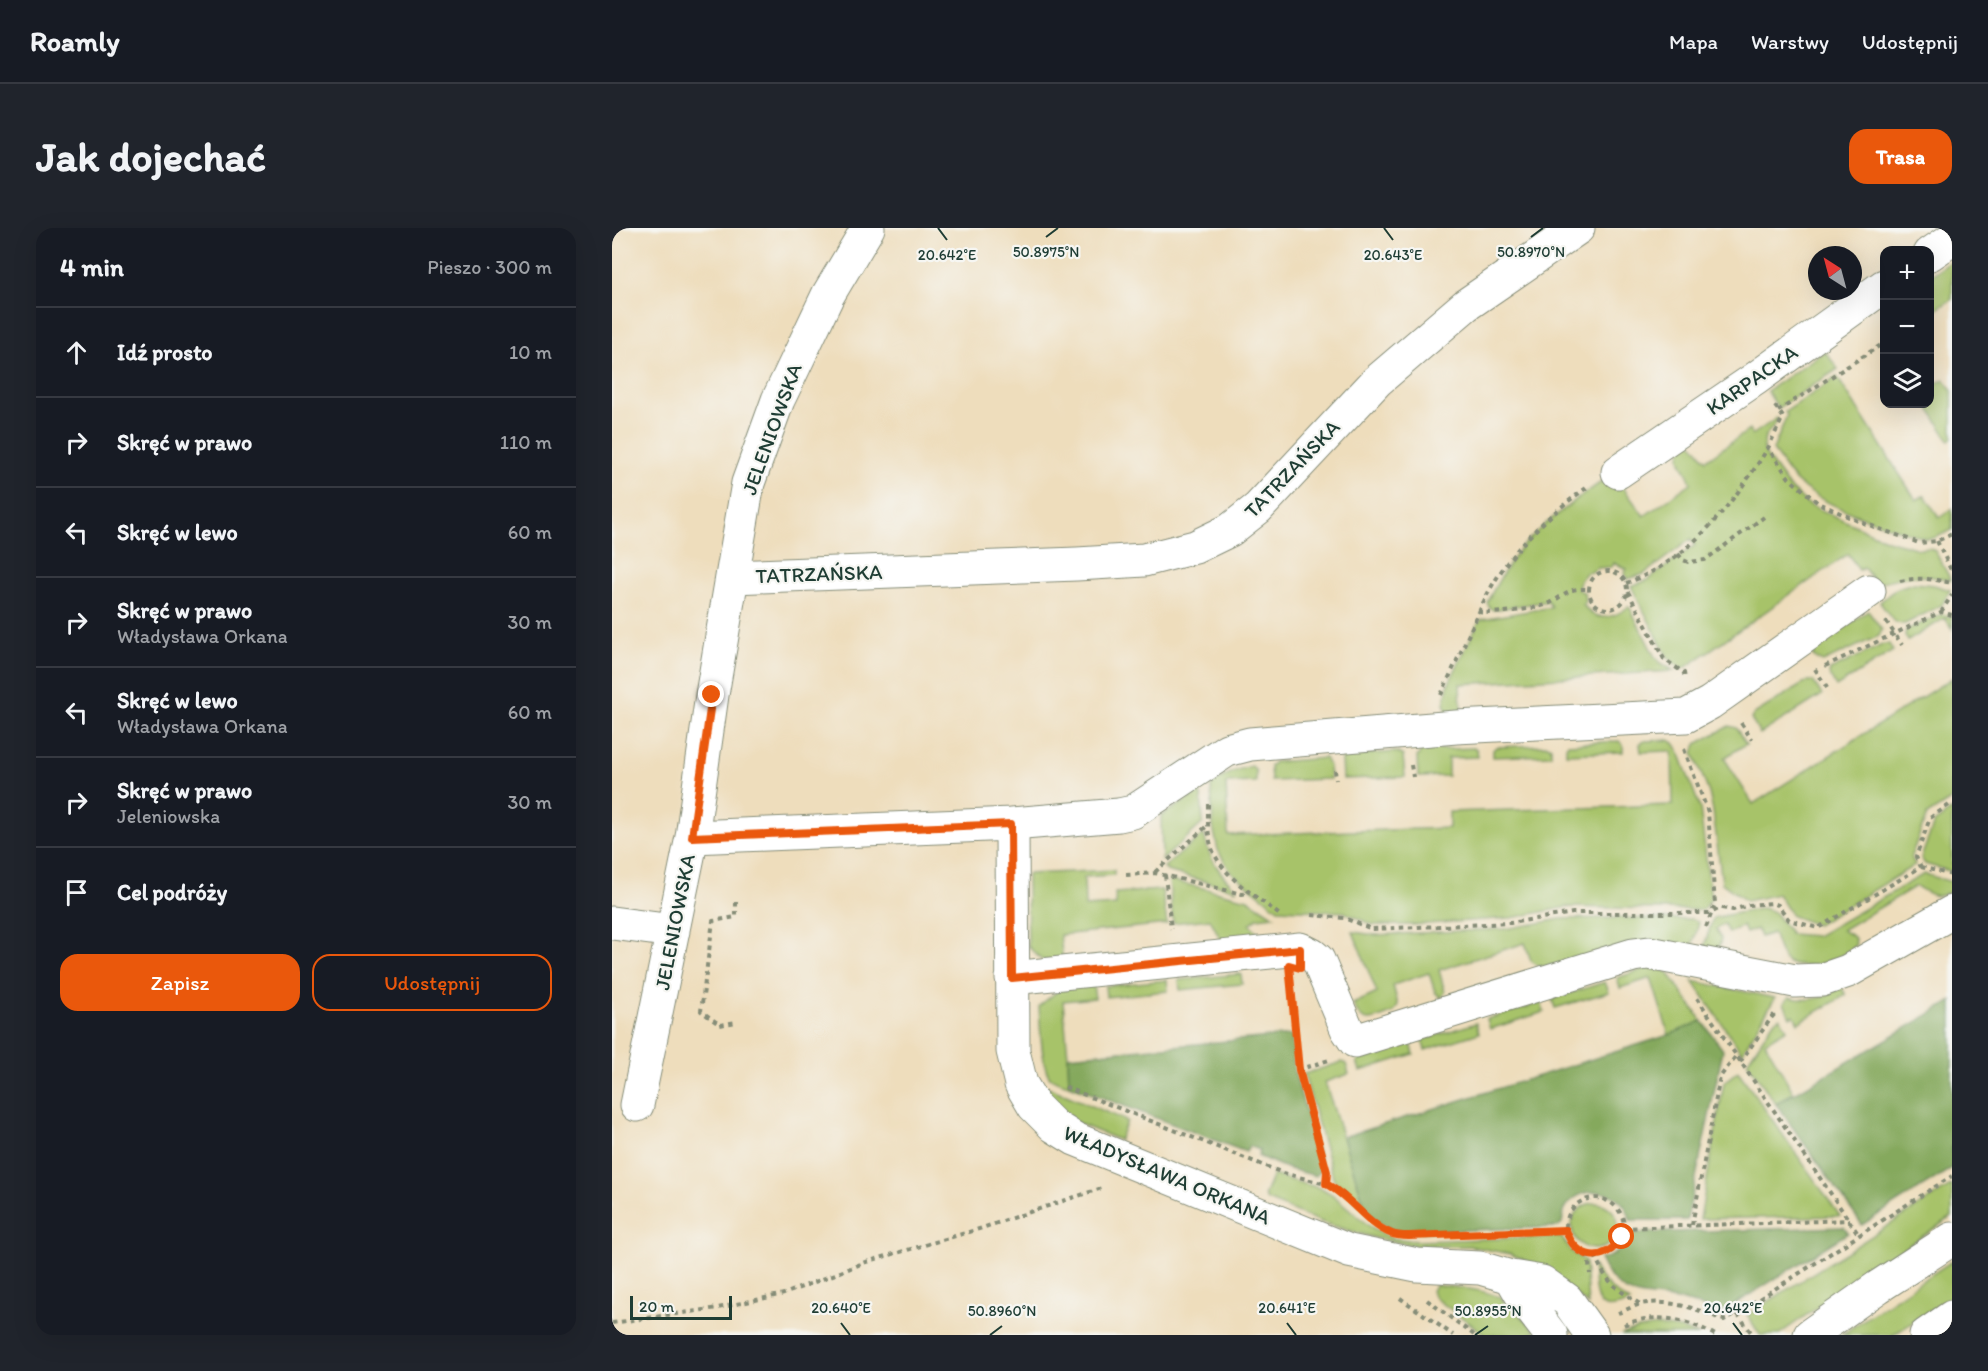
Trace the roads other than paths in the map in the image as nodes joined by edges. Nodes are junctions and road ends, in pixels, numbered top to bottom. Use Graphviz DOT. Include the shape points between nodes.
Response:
graph roads {
  1 [pos="868,228"];
  2 [pos="1578,228"];
  3 [pos="1952,239"];
  4 [pos="1934,251"];
  5 [pos="1880,289"];
  6 [pos="1618,472"];
  7 [pos="732,577"];
  8 [pos="1869,591"];
  9 [pos="1011,824"];
  10 [pos="692,837"];
  11 [pos="1952,912"];
  12 [pos="612,923"];
  13 [pos="673,932"];
  14 [pos="1012,978"];
  15 [pos="637,1105"];
  16 [pos="1952,1239"];
  17 [pos="1511,1277"];
  18 [pos="1952,1317"];
  19 [pos="1605,1327"];
  20 [pos="1551,1335"];
  21 [pos="1810,1335"];
  22 [pos="1926,1335"];
  1 -- 7 [label="street, JELENIOWSKA" via="828,294 778,400 748,483"];
  2 -- 7 [label="street, TATRZAŃSKA" via="1466,305 1377,381 1258,508 1230,530 1195,547 1144,560"];
  3 -- 4 [label="street"];
  5 -- 6 [label="street, KARPACKA"];
  7 -- 10 [label="street, JELENIOWSKA"];
  8 -- 9 [label="street" via="1686,716 1429,729 1250,744 1227,750 1133,812"];
  9 -- 10 [label="street"];
  9 -- 14 [label="street, WŁADYSŁAWA ORKANA"];
  10 -- 13 [label="street, JELENIOWSKA"];
  11 -- 14 [label="street" via="1848,971 1822,980 1795,981 1649,953 1633,955 1355,1041 1318,960 1300,949"];
  12 -- 13 [label="street"];
  13 -- 15 [label="street, JELENIOWSKA"];
  14 -- 17 [label="street, WŁADYSŁAWA ORKANA" via="1012,1030 1021,1084 1034,1106 1066,1134 1349,1251 1418,1265 1480,1268"];
  16 -- 21 [label="street"];
  17 -- 19 [label="street, WŁADYSŁAWA ORKANA" via="1542,1282 1567,1300 1584,1321"];
  17 -- 20 [label="street"];
  18 -- 22 [label="street"];
}
